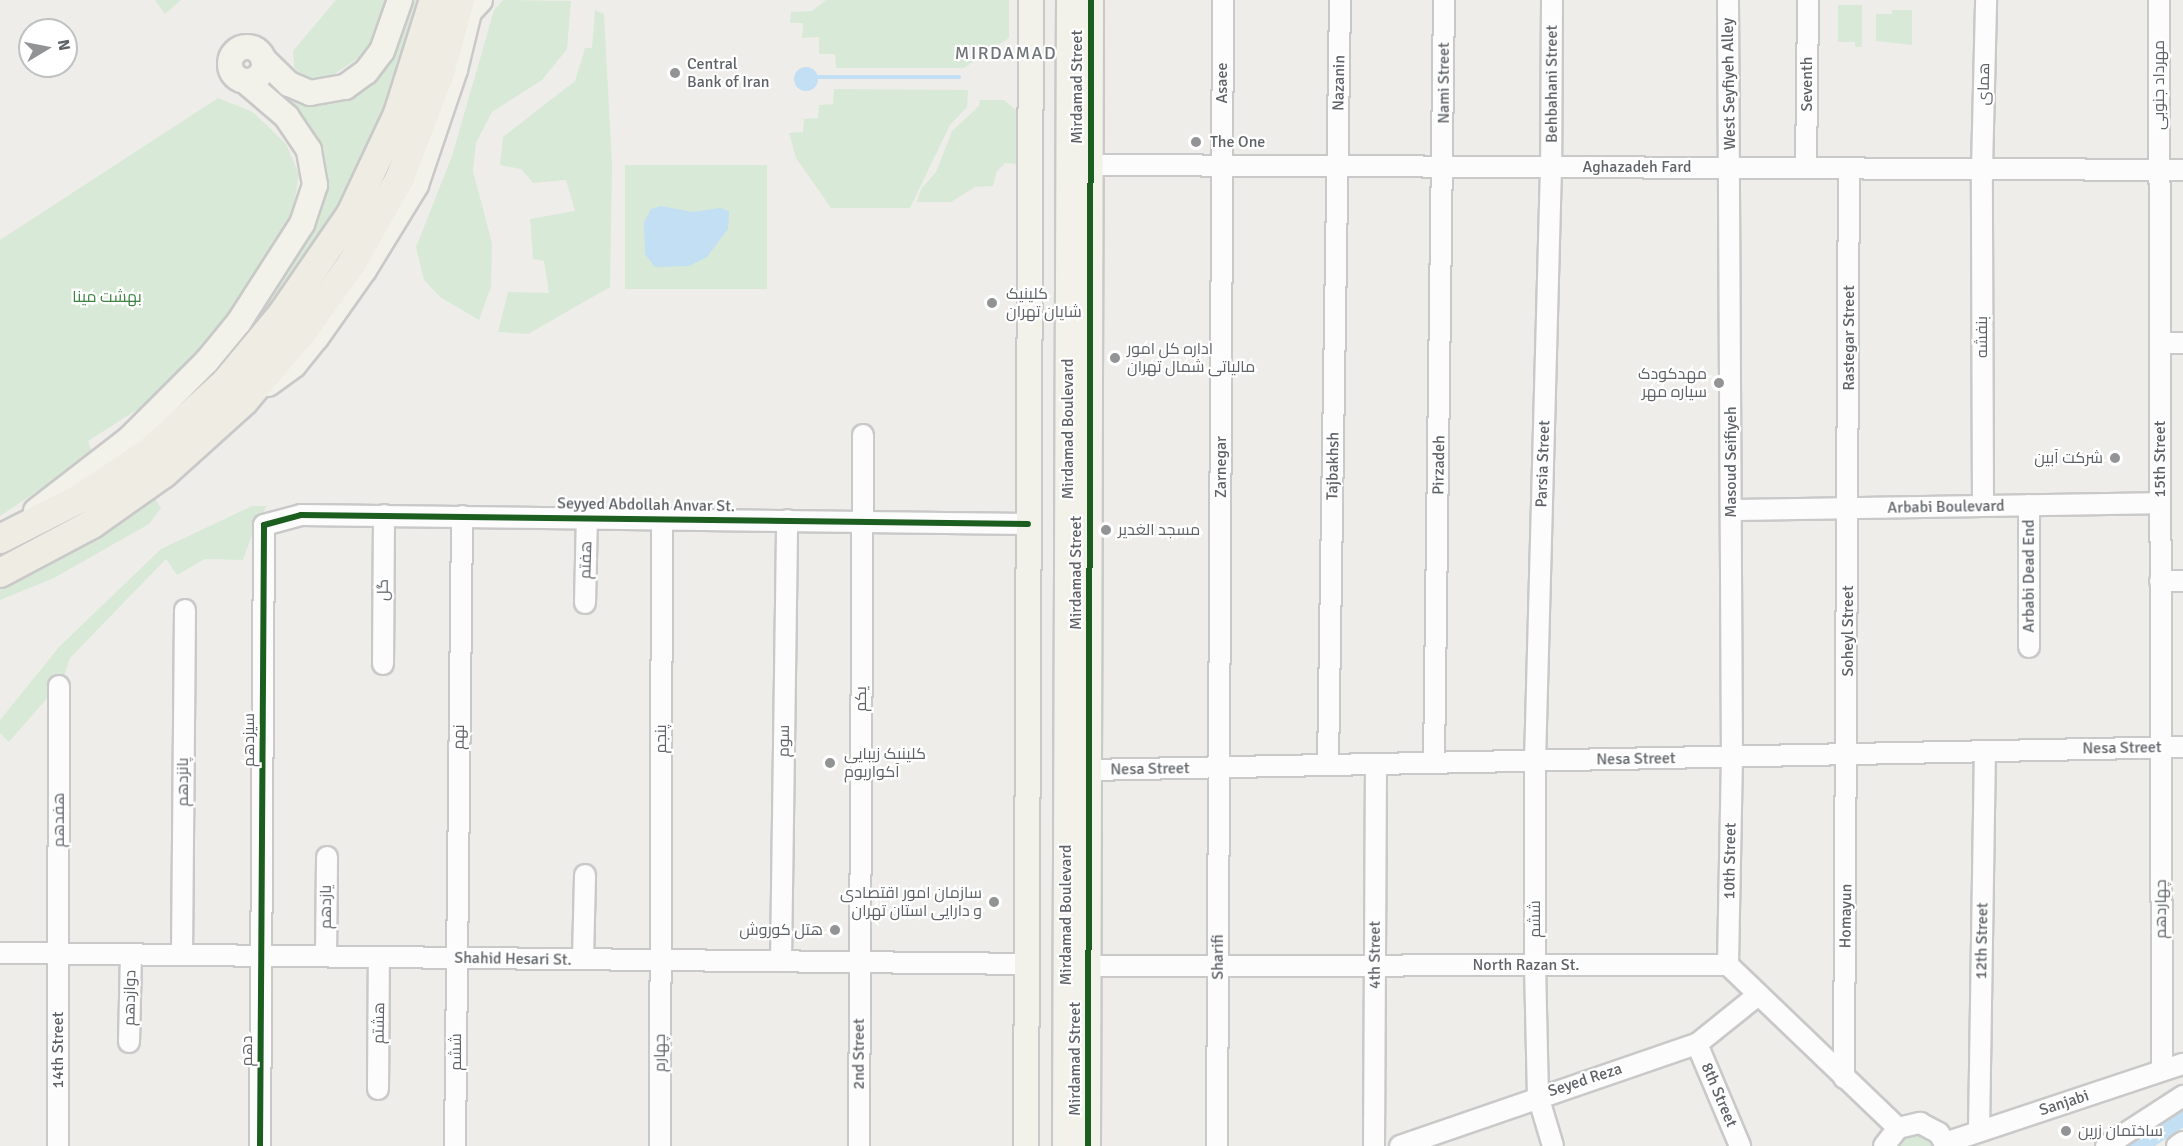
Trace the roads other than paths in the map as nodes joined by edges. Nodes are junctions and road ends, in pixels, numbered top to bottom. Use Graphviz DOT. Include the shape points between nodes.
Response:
graph roads {
  1 [pos="400,0"];
  2 [pos="434,0"];
  3 [pos="460,0"];
  4 [pos="480,0"];
  5 [pos="1031,0"];
  6 [pos="1053,0"];
  7 [pos="1070,0"];
  8 [pos="1091,0"];
  9 [pos="1223,0"];
  10 [pos="1340,0"];
  11 [pos="1444,0"];
  12 [pos="1552,0"];
  13 [pos="1728,0"];
  14 [pos="1808,0"];
  15 [pos="1986,0"];
  16 [pos="2159,0"];
  17 [pos="1091,165"];
  18 [pos="1222,166"];
  19 [pos="1338,166"];
  20 [pos="1444,167"];
  21 [pos="1551,167"];
  22 [pos="1730,168"];
  23 [pos="1806,168"];
  24 [pos="1850,168"];
  25 [pos="1982,169"];
  26 [pos="2160,170"];
  27 [pos="2183,170"];
  28 [pos="1091,275"];
  29 [pos="1068,314"];
  30 [pos="2183,343"];
  31 [pos="2160,344"];
  32 [pos="244,401"];
  33 [pos="864,435"];
  34 [pos="2160,503"];
  35 [pos="2029,505"];
  36 [pos="1983,506"];
  37 [pos="1848,508"];
  38 [pos="1731,510"];
  39 [pos="384,515"];
  40 [pos="462,516"];
  41 [pos="587,517"];
  42 [pos="662,518"];
  43 [pos="787,520"];
  44 [pos="862,521"];
  45 [pos="1028,524"];
  46 [pos="264,525"];
  47 [pos="0,538"];
  48 [pos="0,573"];
  49 [pos="2160,581"];
  50 [pos="2183,581"];
  51 [pos="585,603"];
  52 [pos="185,610"];
  53 [pos="2029,647"];
  54 [pos="383,664"];
  55 [pos="59,686"];
  56 [pos="2183,747"];
  57 [pos="2161,748"];
  58 [pos="1985,751"];
  59 [pos="1848,753"];
  60 [pos="1732,756"];
  61 [pos="1535,761"];
  62 [pos="1434,763"];
  63 [pos="1376,764"];
  64 [pos="1328,765"];
  65 [pos="1219,767"];
  66 [pos="1089,770"];
  67 [pos="327,857"];
  68 [pos="585,875"];
  69 [pos="0,953"];
  70 [pos="58,954"];
  71 [pos="131,954"];
  72 [pos="182,955"];
  73 [pos="261,956"];
  74 [pos="326,956"];
  75 [pos="379,957"];
  76 [pos="457,958"];
  77 [pos="583,959"];
  78 [pos="660,960"];
  79 [pos="781,961"];
  80 [pos="860,962"];
  81 [pos="1218,963"];
  82 [pos="1026,964"];
  83 [pos="1374,965"];
  84 [pos="1535,965"];
  85 [pos="1728,965"];
  86 [pos="1089,966"];
  87 [pos="1758,994"];
  88 [pos="129,1042"];
  89 [pos="1697,1044"];
  90 [pos="2183,1064"];
  91 [pos="2162,1070"];
  92 [pos="1844,1078"];
  93 [pos="378,1089"];
  94 [pos="1538,1096"];
  95 [pos="2183,1096"];
  96 [pos="1898,1128"];
  97 [pos="1979,1131"];
  98 [pos="2183,1142"];
  99 [pos="1946,1144"];
  100 [pos="58,1146"];
  101 [pos="260,1146"];
  102 [pos="455,1146"];
  103 [pos="660,1146"];
  104 [pos="859,1146"];
  105 [pos="1026,1146"];
  106 [pos="1049,1146"];
  107 [pos="1065,1146"];
  108 [pos="1088,1146"];
  109 [pos="1217,1146"];
  110 [pos="1374,1146"];
  111 [pos="1400,1146"];
  112 [pos="1553,1146"];
  113 [pos="1740,1146"];
  114 [pos="1884,1146"];
  115 [pos="2106,1146"];
  116 [pos="2177,1146"];
  1 -- 47 [label="main road" via="382,51 366,72 345,87 310,93 289,84 263,59 260,75 245,81 287,117 309,150 315,185 302,224 239,322 169,402 114,451"];
  2 -- 47 [label="highway" via="398,114 351,214 283,313 226,382 148,453 80,499"];
  3 -- 32 [label="highway" via="441,70 400,178 352,263 303,331"];
  4 -- 32 [label="main road" via="469,12 455,70 416,185 316,338 294,365"];
  5 -- 45 [label="main road"];
  6 -- 106 [label="main road, Mirdamad Boulevard"];
  7 -- 29 [label="main road, Mirdamad Boulevard"];
  8 -- 17 [label="main road, Mirdamad Street"];
  9 -- 18 [label="street, Asaee"];
  10 -- 19 [label="street, Nazanin"];
  11 -- 20 [label="street, Nami Street"];
  12 -- 21 [label="street, Behbahani Street"];
  13 -- 22 [label="street, West Seyfiyeh Alley"];
  14 -- 23 [label="street, Seventh"];
  15 -- 25 [label="street, همای"];
  16 -- 26 [label="street, مهرداد جنوبی"];
  17 -- 18 [label="street, Aghazadeh Fard"];
  17 -- 28 [label="main road, Mirdamad Street"];
  18 -- 19 [label="street, Aghazadeh Fard"];
  18 -- 65 [label="street, Zarnegar"];
  19 -- 20 [label="street, Aghazadeh Fard"];
  19 -- 64 [label="street, Tajbakhsh"];
  20 -- 21 [label="street, Aghazadeh Fard"];
  20 -- 62 [label="street, Pirzadeh"];
  21 -- 22 [label="street, Aghazadeh Fard"];
  21 -- 61 [label="street, Parsia Street"];
  22 -- 23 [label="street, Aghazadeh Fard"];
  22 -- 38 [label="street, Masoud Seifiyeh"];
  23 -- 24 [label="street, Aghazadeh Fard"];
  24 -- 25 [label="street, Aghazadeh Fard"];
  24 -- 37 [label="street, Rastegar Street"];
  25 -- 26 [label="street, Aghazadeh Fard"];
  25 -- 36 [label="street, بنفشه"];
  26 -- 27 [label="street, Aghazadeh Fard"];
  26 -- 31 [label="street, 15th Street"];
  28 -- 29 [label="main road"];
  28 -- 66 [label="main road, Mirdamad Street"];
  29 -- 107 [label="main road, Mirdamad Boulevard"];
  30 -- 31 [label="street"];
  31 -- 34 [label="street, 15th Street"];
  32 -- 48 [label="highway" via="163,474 110,512"];
  33 -- 44 [label="street, یکم"];
  34 -- 35 [label="street, Arbabi Boulevard"];
  34 -- 49 [label="street, 15th Street"];
  35 -- 36 [label="street, Arbabi Boulevard"];
  35 -- 53 [label="street, Arbabi Dead End"];
  36 -- 37 [label="street, Arbabi Boulevard"];
  37 -- 38 [label="street, Arbabi Boulevard"];
  37 -- 59 [label="street, Soheyl Street"];
  38 -- 60 [label="street, Masoud Seifiyeh"];
  39 -- 40 [label="street, Seyyed Abdollah Anvar St."];
  39 -- 46 [label="street, Seyyed Abdollah Anvar St." via="302,515"];
  39 -- 54 [label="street, گل"];
  40 -- 41 [label="street, Seyyed Abdollah Anvar St."];
  40 -- 76 [label="street, نهم"];
  41 -- 42 [label="street, Seyyed Abdollah Anvar St."];
  41 -- 51 [label="street, هفتم"];
  42 -- 43 [label="street, Seyyed Abdollah Anvar St."];
  42 -- 78 [label="street, پنجم"];
  43 -- 44 [label="street, Seyyed Abdollah Anvar St."];
  43 -- 79 [label="street, سوم"];
  44 -- 45 [label="street, Seyyed Abdollah Anvar St."];
  44 -- 80 [label="street, یکم"];
  45 -- 82 [label="main road"];
  46 -- 73 [label="street, سیزدهم"];
  49 -- 50 [label="street"];
  49 -- 57 [label="street, 15th Street"];
  52 -- 72 [label="street, پانزدهم"];
  55 -- 70 [label="street, هفدهم"];
  56 -- 57 [label="street, Nesa Street"];
  57 -- 58 [label="street, Nesa Street"];
  57 -- 91 [label="street, چهاردهم"];
  58 -- 59 [label="street, Nesa Street"];
  58 -- 97 [label="street, 12th Street"];
  59 -- 60 [label="street, Nesa Street"];
  59 -- 92 [label="street, Homayun"];
  60 -- 61 [label="street, Nesa Street"];
  60 -- 85 [label="street, 10th Street"];
  61 -- 62 [label="street, Nesa Street"];
  61 -- 84 [label="street, ششم"];
  62 -- 63 [label="street, Nesa Street"];
  63 -- 64 [label="street, Nesa Street"];
  63 -- 83 [label="street, 4th Street"];
  64 -- 65 [label="street, Nesa Street"];
  65 -- 66 [label="street, Nesa Street"];
  65 -- 81 [label="street, Sharifi"];
  66 -- 86 [label="main road, Mirdamad Street"];
  67 -- 74 [label="street, یازدهم"];
  68 -- 77 [label="street"];
  69 -- 70 [label="street, Shahid Hesari St."];
  70 -- 71 [label="street, Shahid Hesari St."];
  70 -- 100 [label="street, 14th Street"];
  71 -- 72 [label="street, Shahid Hesari St."];
  71 -- 88 [label="street, دوازدهم"];
  72 -- 73 [label="street, Shahid Hesari St."];
  73 -- 74 [label="street, Shahid Hesari St."];
  73 -- 101 [label="street, دهم"];
  74 -- 75 [label="street, Shahid Hesari St."];
  75 -- 76 [label="street, Shahid Hesari St."];
  75 -- 93 [label="street, هشتم"];
  76 -- 77 [label="street, Shahid Hesari St."];
  76 -- 102 [label="street, ششم"];
  77 -- 78 [label="street, Shahid Hesari St."];
  78 -- 79 [label="street, Shahid Hesari St."];
  78 -- 103 [label="street, چهارم"];
  79 -- 80 [label="street, Shahid Hesari St."];
  80 -- 82 [label="street, Shahid Hesari St."];
  80 -- 104 [label="street, 2nd Street"];
  81 -- 83 [label="street, North Razan St."];
  81 -- 86 [label="street, North Razan St."];
  81 -- 109 [label="street, Sharifi"];
  82 -- 105 [label="main road"];
  83 -- 84 [label="street, North Razan St."];
  83 -- 110 [label="street, 4th Street"];
  84 -- 85 [label="street, North Razan St."];
  84 -- 94 [label="street, ششم"];
  85 -- 87 [label="street"];
  86 -- 108 [label="main road, Mirdamad Street"];
  87 -- 89 [label="street, Seyed Reza"];
  87 -- 92 [label="street"];
  89 -- 94 [label="street, Seyed Reza"];
  89 -- 113 [label="street, 8th Street"];
  90 -- 91 [label="street, Sanjabi"];
  91 -- 97 [label="street, Sanjabi"];
  92 -- 96 [label="street"];
  94 -- 111 [label="street, Seyed Reza"];
  94 -- 112 [label="street, ششم"];
  95 -- 115 [label="street"];
  96 -- 99 [label="street" via="1920,1123 1939,1133"];
  96 -- 114 [label="street"];
  97 -- 99 [label="street, Sanjabi"];
  98 -- 116 [label="street"];
}
